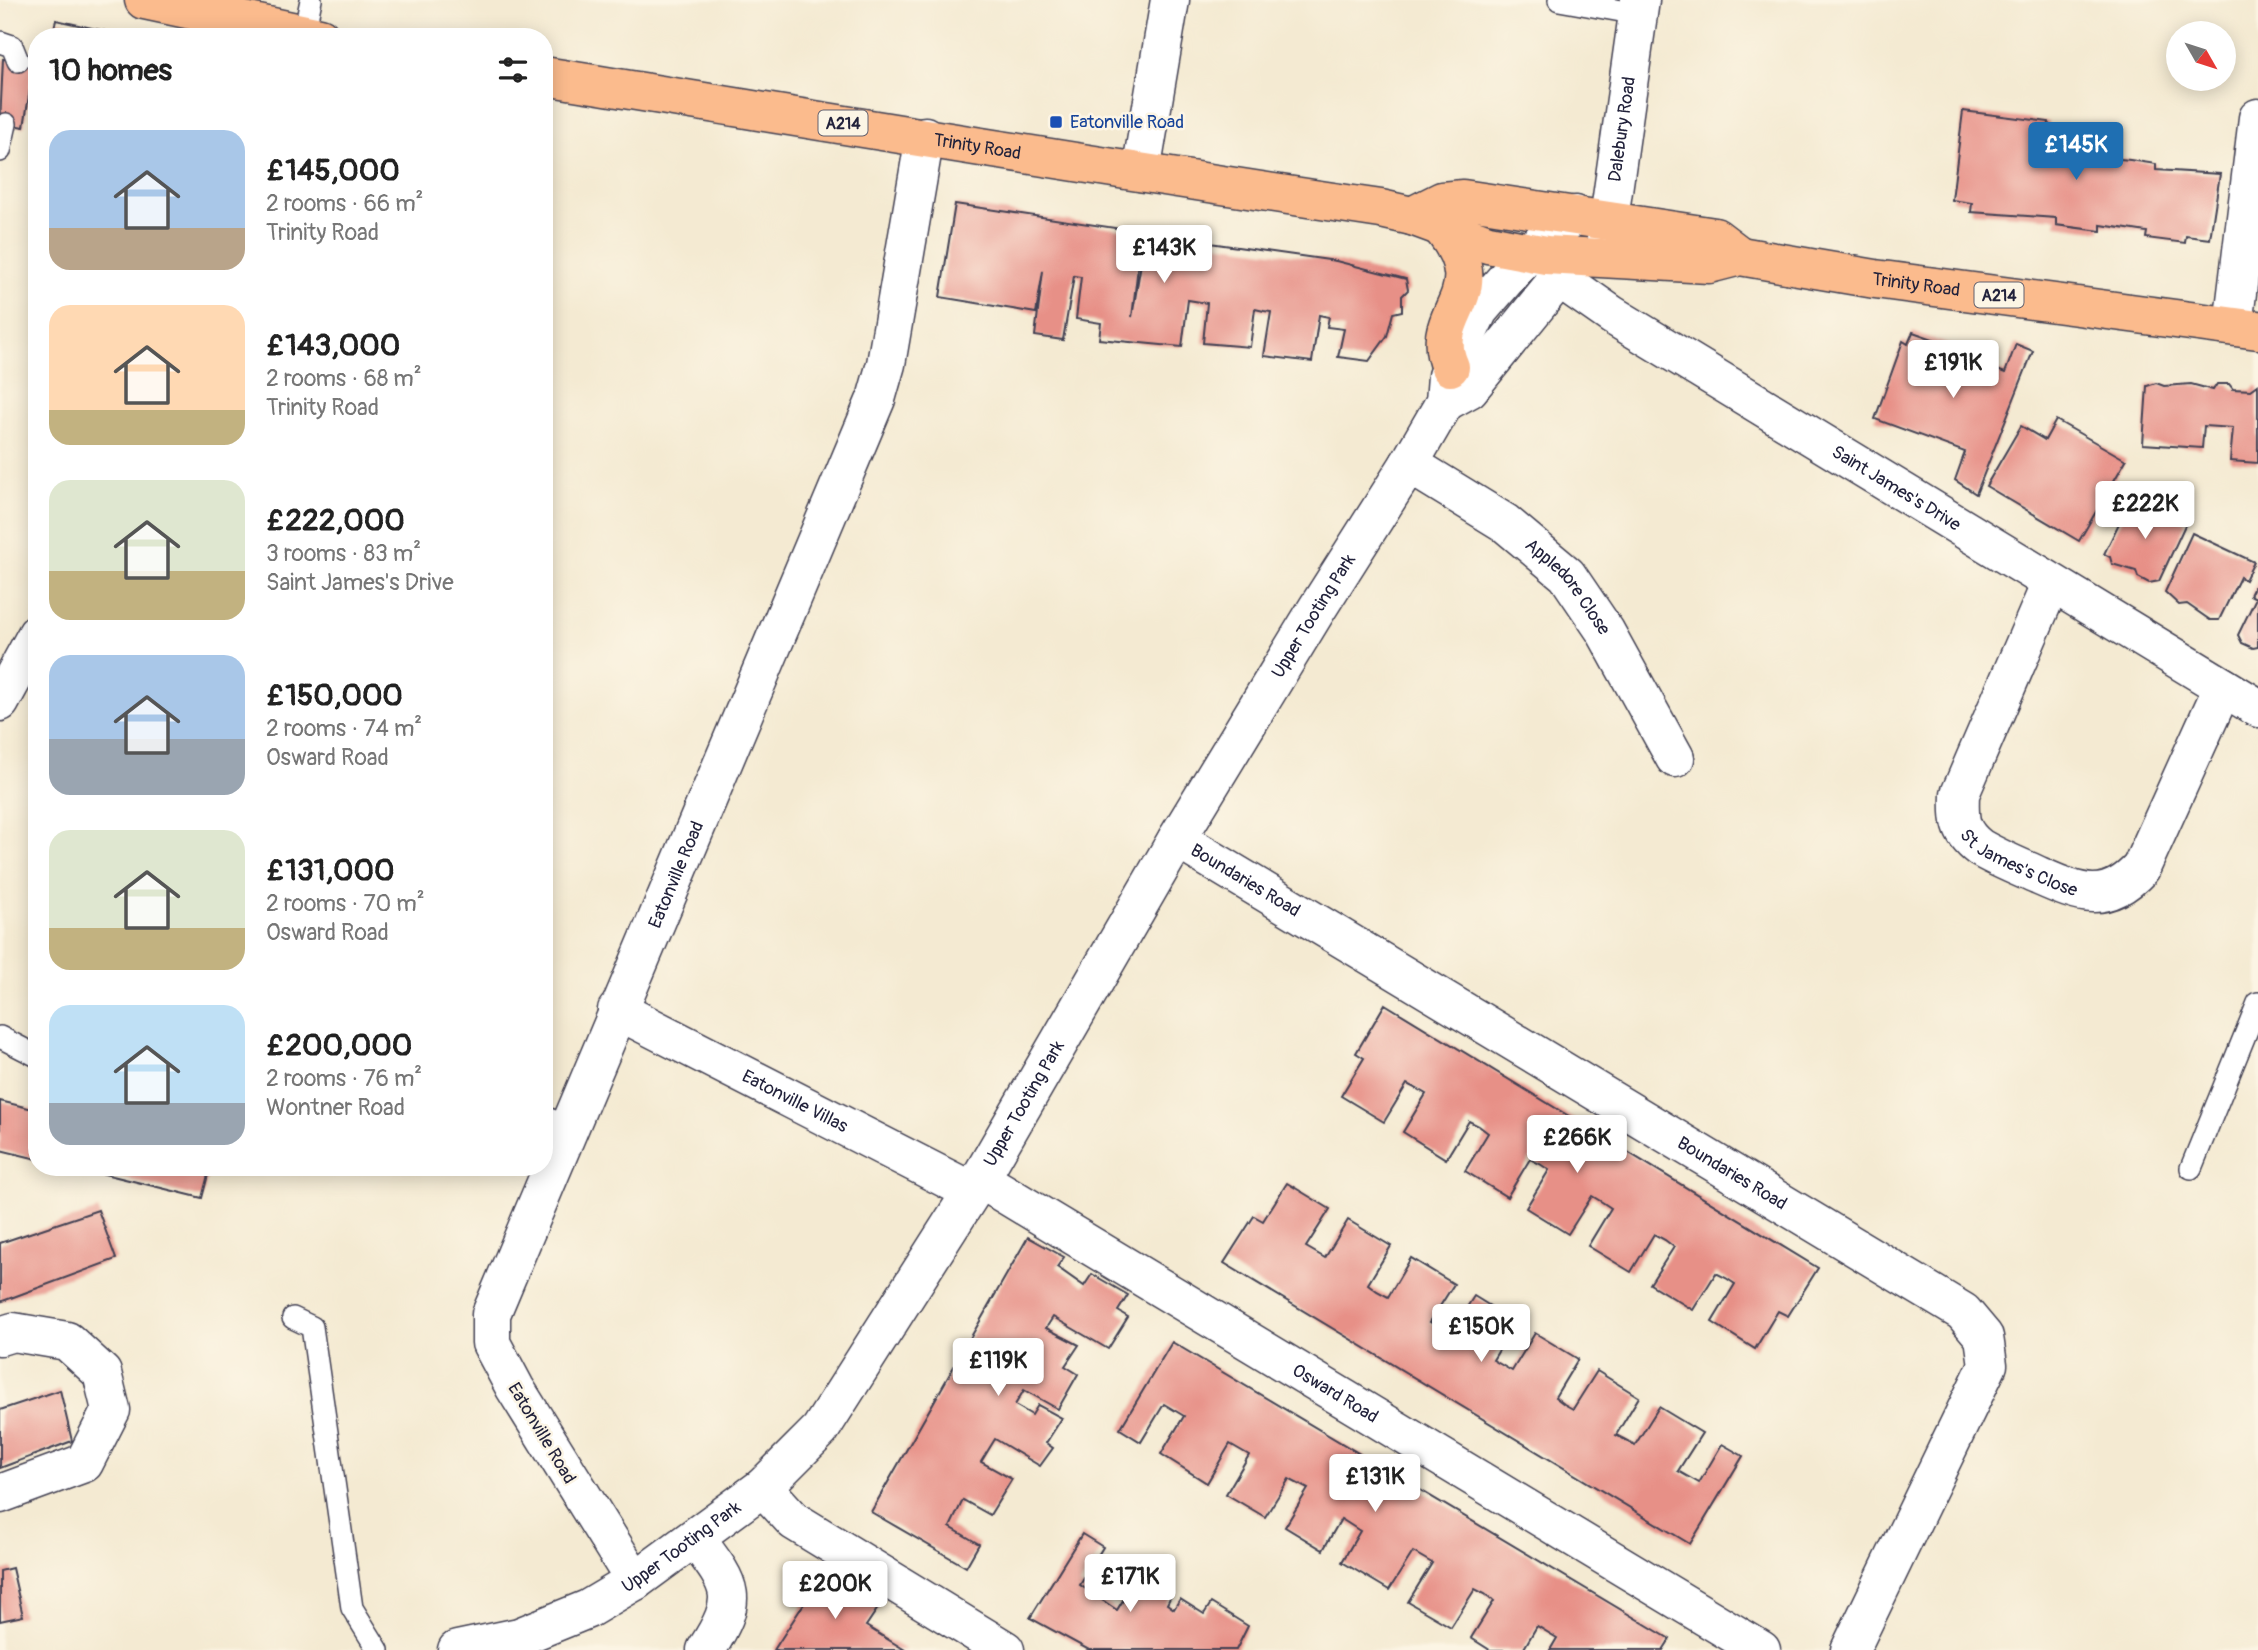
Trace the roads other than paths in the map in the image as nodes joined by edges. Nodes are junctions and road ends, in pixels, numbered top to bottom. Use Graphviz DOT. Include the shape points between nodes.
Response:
graph roads {
  1 [pos="144,0"];
  2 [pos="1170,0"];
  3 [pos="1559,0"];
  4 [pos="1639,7"];
  5 [pos="312,23"];
  6 [pos="0,42"];
  7 [pos="18,61"];
  8 [pos="553,77"];
  9 [pos="2258,118"];
  10 [pos="6,124"];
  11 [pos="925,136"];
  12 [pos="0,151"];
  13 [pos="1141,172"];
  14 [pos="1592,218"];
  15 [pos="1427,221"];
  16 [pos="1741,256"];
  17 [pos="1603,259"];
  18 [pos="1544,262"];
  19 [pos="2246,328"];
  20 [pos="1448,385"];
  21 [pos="1409,464"];
  22 [pos="2051,583"];
  23 [pos="28,651"];
  24 [pos="2223,687"];
  25 [pos="0,702"];
  26 [pos="2258,708"];
  27 [pos="1675,758"];
  28 [pos="1177,839"];
  29 [pos="2258,1003"];
  30 [pos="617,1010"];
  31 [pos="0,1037"];
  32 [pos="28,1051"];
  33 [pos="556,1122"];
  34 [pos="2191,1168"];
  35 [pos="538,1176"];
  36 [pos="975,1185"];
  37 [pos="293,1318"];
  38 [pos="0,1336"];
  39 [pos="763,1487"];
  40 [pos="0,1494"];
  41 [pos="695,1538"];
  42 [pos="635,1581"];
  43 [pos="378,1650"];
  44 [pos="457,1650"];
  45 [pos="706,1650"];
  46 [pos="1005,1650"];
  47 [pos="1761,1650"];
  48 [pos="1850,1650"];
  1 -- 5 [label="highway"];
  2 -- 13 [label="street"];
  3 -- 4 [label="lane"];
  4 -- 14 [label="street, Dalebury Road"];
  6 -- 7 [label="lane" via="12,46"];
  8 -- 11 [label="highway, Trinity Road / A214"];
  9 -- 19 [label="street"];
  10 -- 12 [label="lane"];
  11 -- 13 [label="highway, Trinity Road / A214"];
  11 -- 30 [label="street, Eatonville Road" via="876,400"];
  13 -- 15 [label="highway, Trinity Road / A214"];
  14 -- 15 [label="highway, Trinity Road / A214" via="1463,199 1442,201"];
  14 -- 16 [label="highway, Trinity Road / A214" via="1715,237"];
  14 -- 17 [label="street, Dalebury Road"];
  14 -- 18 [label="street, Upper Tooting Park"];
  15 -- 18 [label="highway, Trinity Road / A214"];
  15 -- 20 [label="highway" via="1457,250 1465,284 1445,329"];
  16 -- 17 [label="highway, Trinity Road / A214" via="1709,264"];
  16 -- 19 [label="highway, Trinity Road / A214" via="1875,279"];
  17 -- 18 [label="highway, Trinity Road / A214"];
  18 -- 20 [label="street, Upper Tooting Park" via="1479,310"];
  18 -- 22 [label="street, Saint James's Drive" via="1624,322"];
  20 -- 21 [label="street, Upper Tooting Park"];
  21 -- 27 [label="street, Appledore Close" via="1505,523 1567,575 1605,631"];
  21 -- 28 [label="street, Upper Tooting Park"];
  22 -- 24 [label="street, Saint James's Drive"];
  22 -- 24 [label="street, St James's Close" via="1960,794 1959,824 1980,848 2080,894 2116,889 2129,881 2141,868"];
  23 -- 25 [label="street"];
  24 -- 26 [label="street, Saint James's Drive"];
  28 -- 36 [label="street, Upper Tooting Park"];
  28 -- 48 [label="street, Boundaries Road" via="1963,1312 1984,1338 1989,1366"];
  29 -- 34 [label="lane"];
  30 -- 33 [label="street, Eatonville Road"];
  30 -- 36 [label="street, Eatonville Villas"];
  31 -- 32 [label="lane"];
  35 -- 42 [label="street, Eatonville Road" via="491,1314 491,1343 548,1447"];
  36 -- 39 [label="street, Upper Tooting Park" via="828,1419"];
  36 -- 47 [label="street, Osward Road"];
  37 -- 43 [label="lane" via="312,1327 352,1608"];
  38 -- 40 [label="street" via="13,1332 67,1341 102,1373 111,1410 84,1463"];
  39 -- 41 [label="street, Upper Tooting Park"];
  39 -- 46 [label="street" via="794,1521"];
  41 -- 42 [label="street, Upper Tooting Park"];
  41 -- 45 [label="street" via="721,1573 730,1603"];
  42 -- 44 [label="street, Upper Tooting Park" via="588,1609 519,1637"];
}
